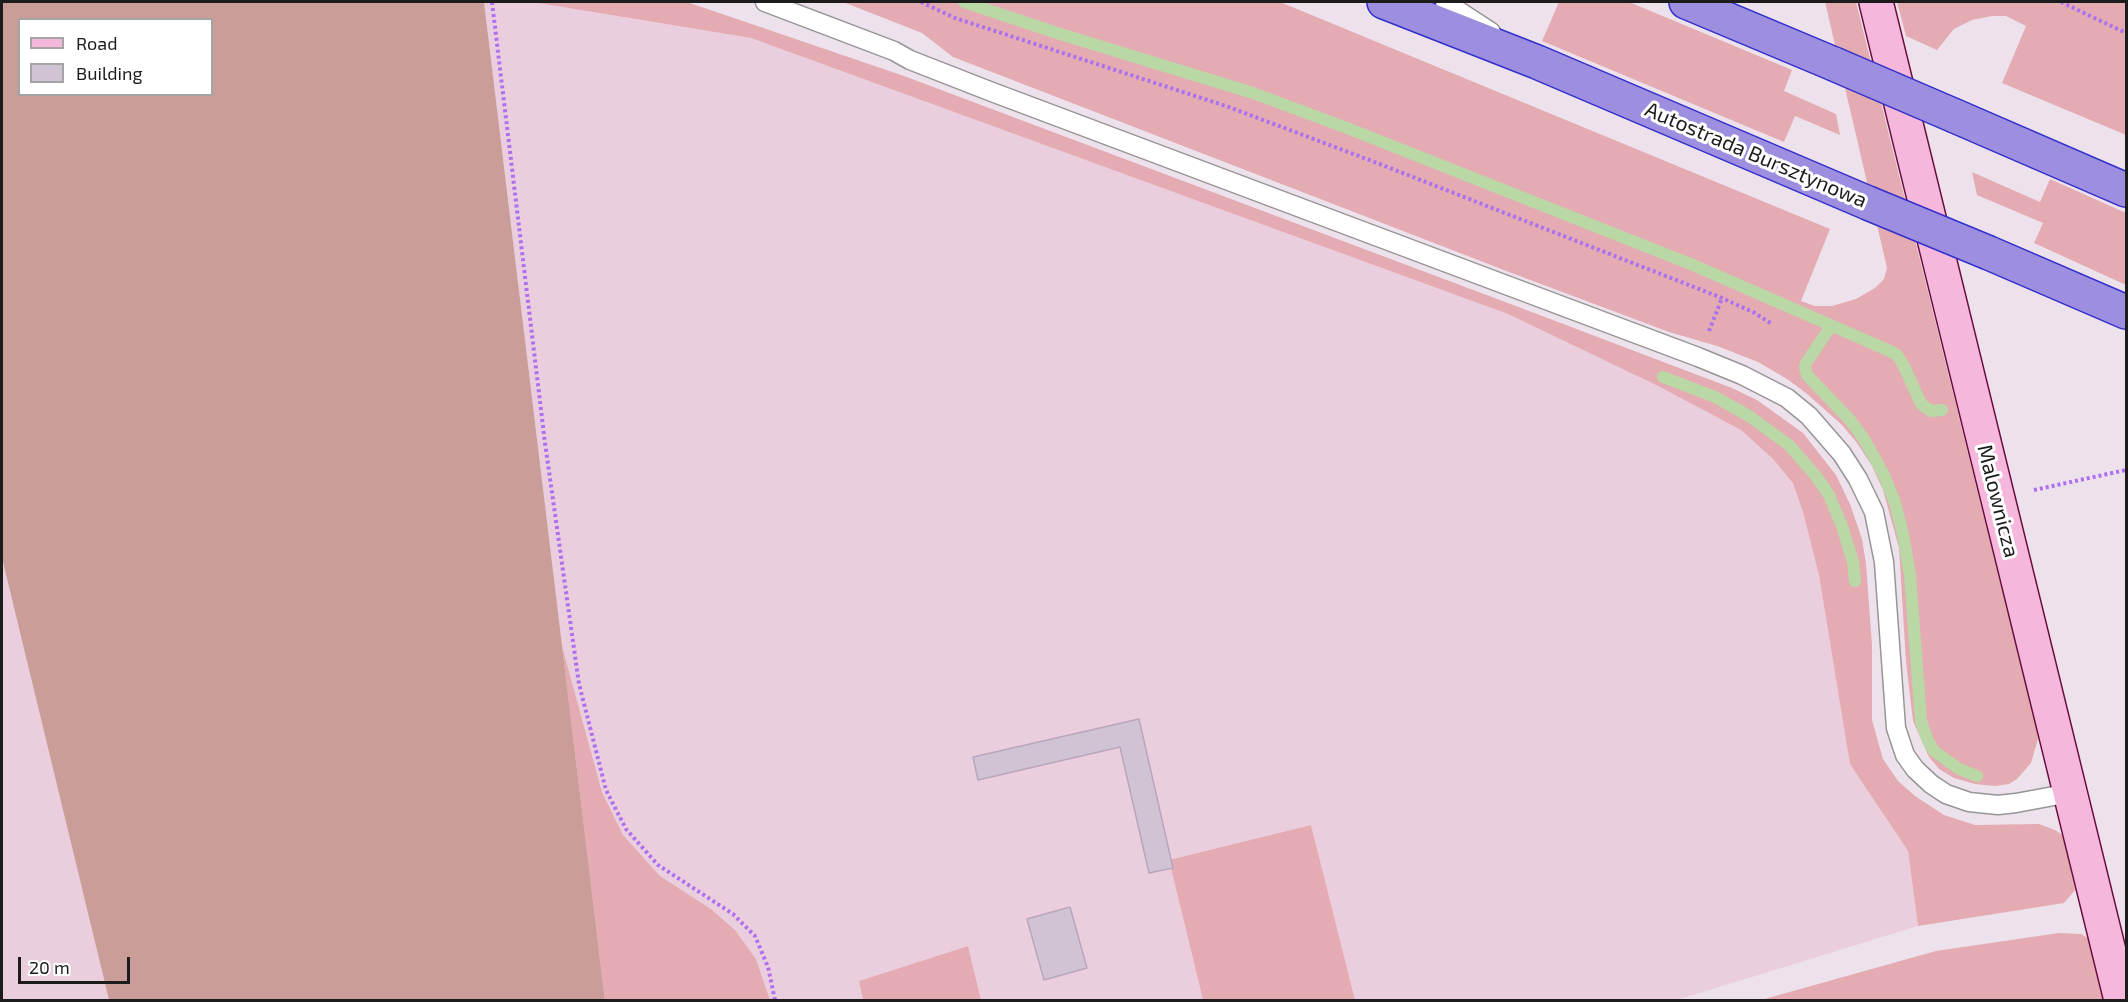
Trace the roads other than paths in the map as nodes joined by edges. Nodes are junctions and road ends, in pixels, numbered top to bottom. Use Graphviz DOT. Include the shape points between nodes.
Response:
graph roads {
  1 [pos="765,2"];
  2 [pos="1384,2"];
  3 [pos="1445,2"];
  4 [pos="1686,2"];
  5 [pos="1875,2"];
  6 [pos="1537,62"];
  7 [pos="2127,190"];
  8 [pos="2127,312"];
  9 [pos="2070,793"];
  10 [pos="2121,1000"];
  1 -- 9 [label="lane" via="992,92 1698,357 1787,398 1842,454 1865,492 1876,521 1884,562 1896,728 1905,755 1915,769 1946,794 1969,802 1998,805"];
  2 -- 6 [label="highway, Autostrada Bursztynowa"];
  3 -- 6 [label="lane"];
  4 -- 7 [label="highway, bridge"];
  5 -- 9 [label="street, Malownicza"];
  6 -- 8 [label="highway, Autostrada Bursztynowa, bridge"];
  9 -- 10 [label="street, Malownicza"];
}
